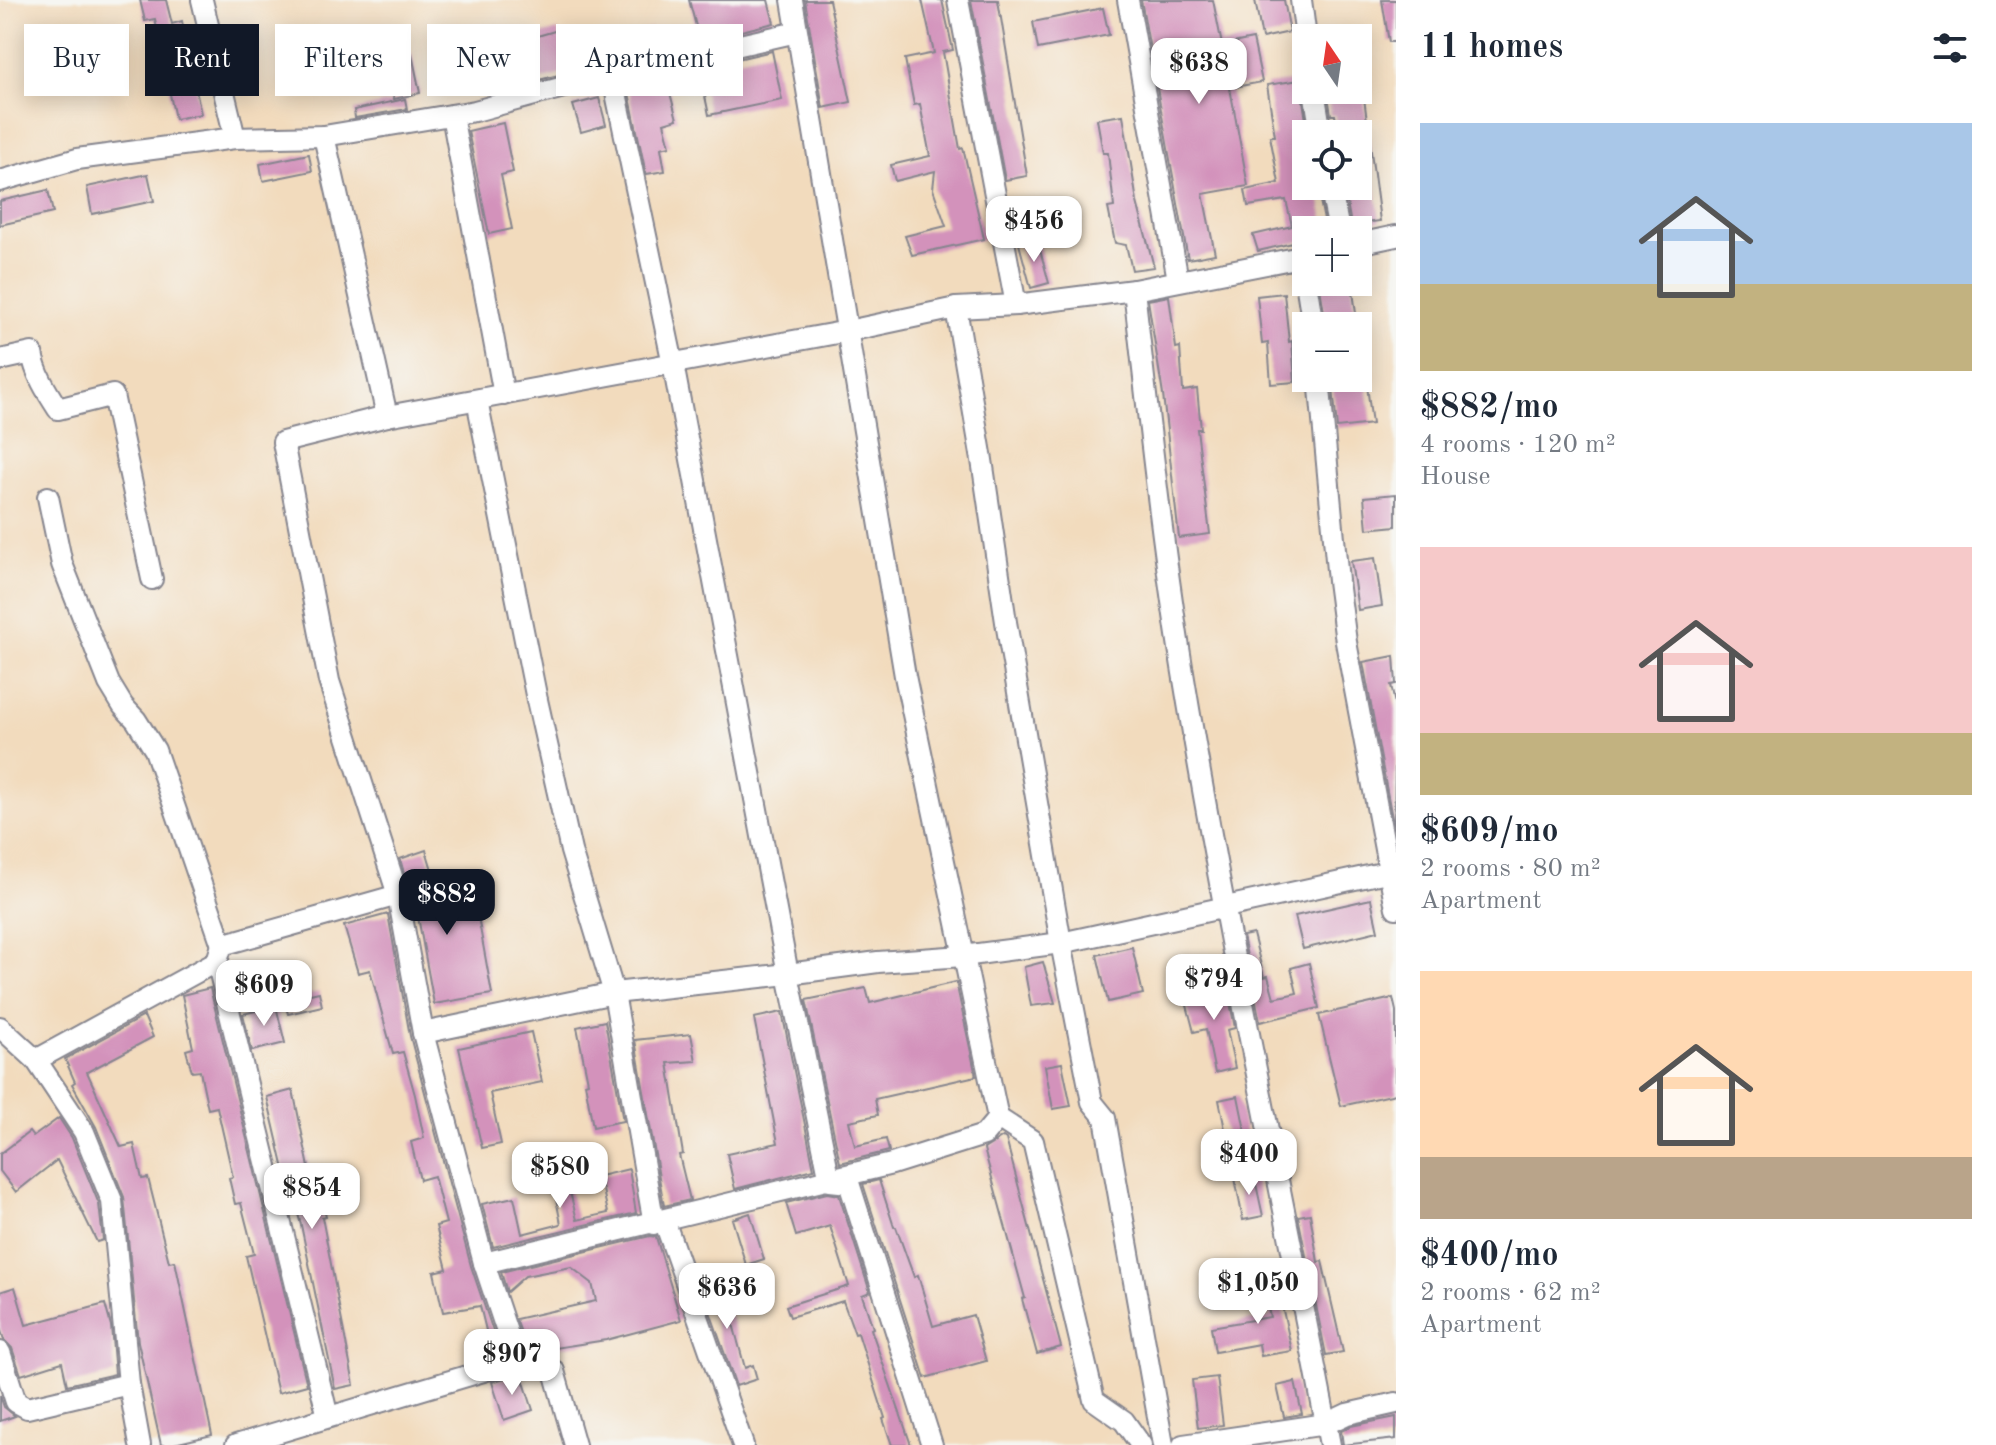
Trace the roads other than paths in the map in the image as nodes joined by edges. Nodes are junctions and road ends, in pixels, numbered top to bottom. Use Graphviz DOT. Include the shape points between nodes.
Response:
graph roads {
  1 [pos="202,0"];
  2 [pos="792,0"];
  3 [pos="958,0"];
  4 [pos="1128,0"];
  5 [pos="1301,0"];
  6 [pos="1304,24"];
  7 [pos="797,32"];
  8 [pos="743,44"];
  9 [pos="556,89"];
  10 [pos="617,96"];
  11 [pos="452,115"];
  12 [pos="324,136"];
  13 [pos="235,138"];
  14 [pos="0,181"];
  15 [pos="1396,236"];
  16 [pos="1372,241"];
  17 [pos="1292,258"];
  18 [pos="1178,280"];
  19 [pos="1134,290"];
  20 [pos="1016,305"];
  21 [pos="956,308"];
  22 [pos="848,331"];
  23 [pos="0,360"];
  24 [pos="673,364"];
  25 [pos="1320,392"];
  26 [pos="504,395"];
  27 [pos="477,400"];
  28 [pos="387,416"];
  29 [pos="48,497"];
  30 [pos="152,579"];
  31 [pos="1392,871"];
  32 [pos="398,895"];
  33 [pos="1224,908"];
  34 [pos="1396,908"];
  35 [pos="1061,943"];
  36 [pos="220,953"];
  37 [pos="963,956"];
  38 [pos="788,974"];
  39 [pos="614,993"];
  40 [pos="0,1027"];
  41 [pos="423,1033"];
  42 [pos="36,1060"];
  43 [pos="998,1118"];
  44 [pos="830,1181"];
  45 [pos="659,1222"];
  46 [pos="484,1263"];
  47 [pos="513,1350"];
  48 [pos="0,1352"];
  49 [pos="129,1384"];
  50 [pos="1396,1403"];
  51 [pos="328,1417"];
  52 [pos="1326,1424"];
  53 [pos="140,1445"];
  54 [pos="236,1445"];
  55 [pos="575,1445"];
  56 [pos="743,1445"];
  57 [pos="932,1445"];
  58 [pos="1141,1445"];
  59 [pos="1163,1445"];
  60 [pos="1183,1445"];
  61 [pos="1330,1445"];
  1 -- 13 [label="street"];
  2 -- 7 [label="street"];
  3 -- 20 [label="street"];
  4 -- 18 [label="street"];
  5 -- 6 [label="street"];
  7 -- 8 [label="street"];
  7 -- 22 [label="street"];
  9 -- 11 [label="street"];
  10 -- 24 [label="street"];
  11 -- 12 [label="street"];
  11 -- 26 [label="street"];
  12 -- 13 [label="street"];
  12 -- 28 [label="street"];
  13 -- 14 [label="street" via="77,159"];
  15 -- 16 [label="street"];
  17 -- 18 [label="street"];
  18 -- 19 [label="street"];
  19 -- 20 [label="street"];
  19 -- 33 [label="street" via="1184,683"];
  20 -- 21 [label="street"];
  21 -- 22 [label="street"];
  21 -- 35 [label="street"];
  22 -- 24 [label="street"];
  22 -- 37 [label="street" via="902,661"];
  23 -- 30 [label="street" via="32,353 58,409 113,395"];
  24 -- 26 [label="street"];
  24 -- 38 [label="street"];
  25 -- 31 [label="street" via="1346,642"];
  26 -- 27 [label="street"];
  27 -- 28 [label="street"];
  27 -- 39 [label="street" via="571,851"];
  28 -- 32 [label="street" via="283,442 329,681"];
  29 -- 36 [label="street" via="62,564 109,683 155,750"];
  31 -- 33 [label="street"];
  31 -- 34 [label="street"];
  32 -- 36 [label="street"];
  32 -- 41 [label="street"];
  33 -- 35 [label="street"];
  33 -- 52 [label="street"];
  35 -- 37 [label="street"];
  35 -- 59 [label="street" via="1092,1102 1105,1118"];
  36 -- 42 [label="street"];
  36 -- 51 [label="street"];
  37 -- 38 [label="street"];
  37 -- 43 [label="street"];
  38 -- 39 [label="street"];
  38 -- 44 [label="street"];
  39 -- 41 [label="street"];
  39 -- 45 [label="street"];
  40 -- 42 [label="street"];
  41 -- 46 [label="street"];
  42 -- 49 [label="street" via="84,1132 112,1201"];
  43 -- 44 [label="street" via="984,1135"];
  43 -- 58 [label="street" via="1033,1141 1094,1400 1124,1421"];
  44 -- 45 [label="street"];
  44 -- 57 [label="street" via="849,1183"];
  45 -- 46 [label="street"];
  45 -- 56 [label="street"];
  46 -- 47 [label="street"];
  47 -- 51 [label="street" via="507,1364"];
  47 -- 55 [label="street" via="554,1371"];
  48 -- 49 [label="street" via="16,1402 27,1408"];
  49 -- 53 [label="street"];
  50 -- 52 [label="street"];
  51 -- 54 [label="street"];
  52 -- 60 [label="street"];
  52 -- 61 [label="street"];
}
